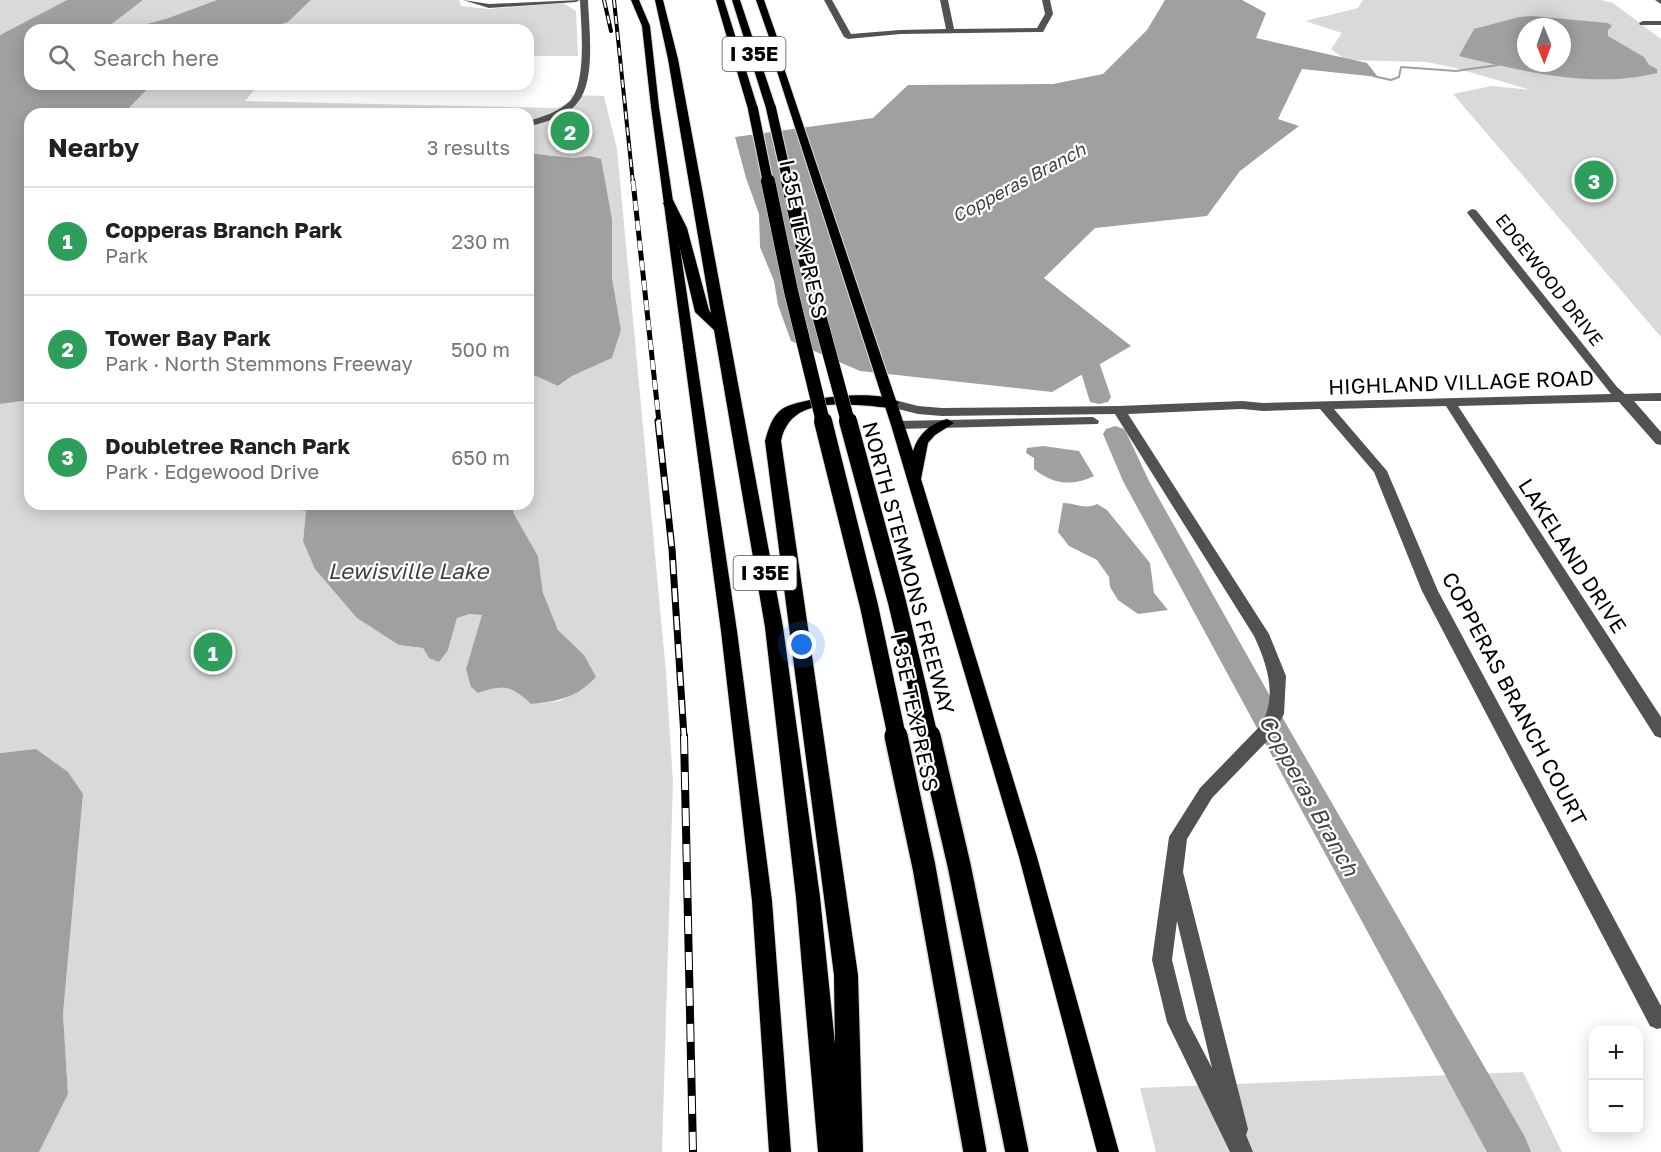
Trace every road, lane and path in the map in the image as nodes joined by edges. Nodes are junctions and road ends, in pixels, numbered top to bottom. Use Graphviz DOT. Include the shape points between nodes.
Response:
graph roads {
  1 [pos="467,0"];
  2 [pos="576,0"];
  3 [pos="584,0"];
  4 [pos="635,0"];
  5 [pos="659,0"];
  6 [pos="720,0"];
  7 [pos="736,0"];
  8 [pos="760,0"];
  9 [pos="828,0"];
  10 [pos="944,0"];
  11 [pos="1046,0"];
  12 [pos="1643,23"];
  13 [pos="1661,23"];
  14 [pos="950,31"];
  15 [pos="762,109"];
  16 [pos="534,122"];
  17 [pos="669,203"];
  18 [pos="1472,212"];
  19 [pos="719,327"];
  20 [pos="888,394"];
  21 [pos="1661,397"];
  22 [pos="1622,398"];
  23 [pos="1450,403"];
  24 [pos="1324,406"];
  25 [pos="1122,415"];
  26 [pos="947,423"];
  27 [pos="898,425"];
  28 [pos="1661,441"];
  29 [pos="915,482"];
  30 [pos="1661,731"];
  31 [pos="1174,870"];
  32 [pos="1657,1019"];
  33 [pos="780,1152"];
  34 [pos="831,1152"];
  35 [pos="849,1152"];
  36 [pos="975,1152"];
  37 [pos="1017,1152"];
  38 [pos="1108,1152"];
  39 [pos="1242,1152"];
  1 -- 2 [label="street" via="489,6"];
  3 -- 16 [label="street" via="584,69 579,95 565,109"];
  4 -- 17 [label="main road" via="646,26"];
  5 -- 19 [label="highway, I 35E" via="674,59"];
  6 -- 15 [label="highway"];
  7 -- 15 [label="highway, NORTH STEMMONS FREEWAY / I 35E"];
  8 -- 20 [label="main road, NORTH STEMMONS FREEWAY"];
  9 -- 14 [label="street" via="849,38"];
  10 -- 14 [label="street"];
  11 -- 14 [label="street" via="1049,14 1040,30"];
  12 -- 13 [label="street"];
  15 -- 36 [label="highway, I 35E TEXPRESS, bridge" via="791,291 868,606 924,867"];
  15 -- 37 [label="highway, NORTH STEMMONS FREEWAY / I 35E, bridge" via="908,648 959,865"];
  17 -- 19 [label="highway" via="681,228 702,312"];
  17 -- 33 [label="main road" via="729,631 762,902"];
  18 -- 22 [label="street, EDGEWOOD DRIVE"];
  19 -- 34 [label="highway, I 35E" via="774,627 808,897"];
  20 -- 25 [label="street, HIGHLAND VILLAGE ROAD" via="918,410"];
  20 -- 27 [label="main road, NORTH STEMMONS FREEWAY"];
  20 -- 35 [label="highway" via="796,408 783,417 773,441 846,975"];
  21 -- 22 [label="street, HIGHLAND VILLAGE ROAD"];
  22 -- 23 [label="street, HIGHLAND VILLAGE ROAD"];
  22 -- 28 [label="street, EDGEWOOD DRIVE"];
  23 -- 24 [label="street, HIGHLAND VILLAGE ROAD"];
  23 -- 30 [label="street, LAKELAND DRIVE"];
  24 -- 25 [label="street, HIGHLAND VILLAGE ROAD"];
  24 -- 32 [label="street, COPPERAS BRANCH COURT" via="1380,471 1430,591"];
  25 -- 26 [label="street, HIGHLAND VILLAGE ROAD"];
  25 -- 31 [label="street" via="1260,634 1272,657 1278,684 1276,714 1267,730 1206,793 1178,837"];
  26 -- 27 [label="street, HIGHLAND VILLAGE ROAD"];
  26 -- 29 [label="main road" via="925,435 919,447"];
  27 -- 29 [label="main road, NORTH STEMMONS FREEWAY"];
  29 -- 38 [label="main road, NORTH STEMMONS FREEWAY" via="1028,856"];
  31 -- 39 [label="street"];
  31 -- 39 [label="street" via="1162,960 1172,1002 1177,1022"];
}
